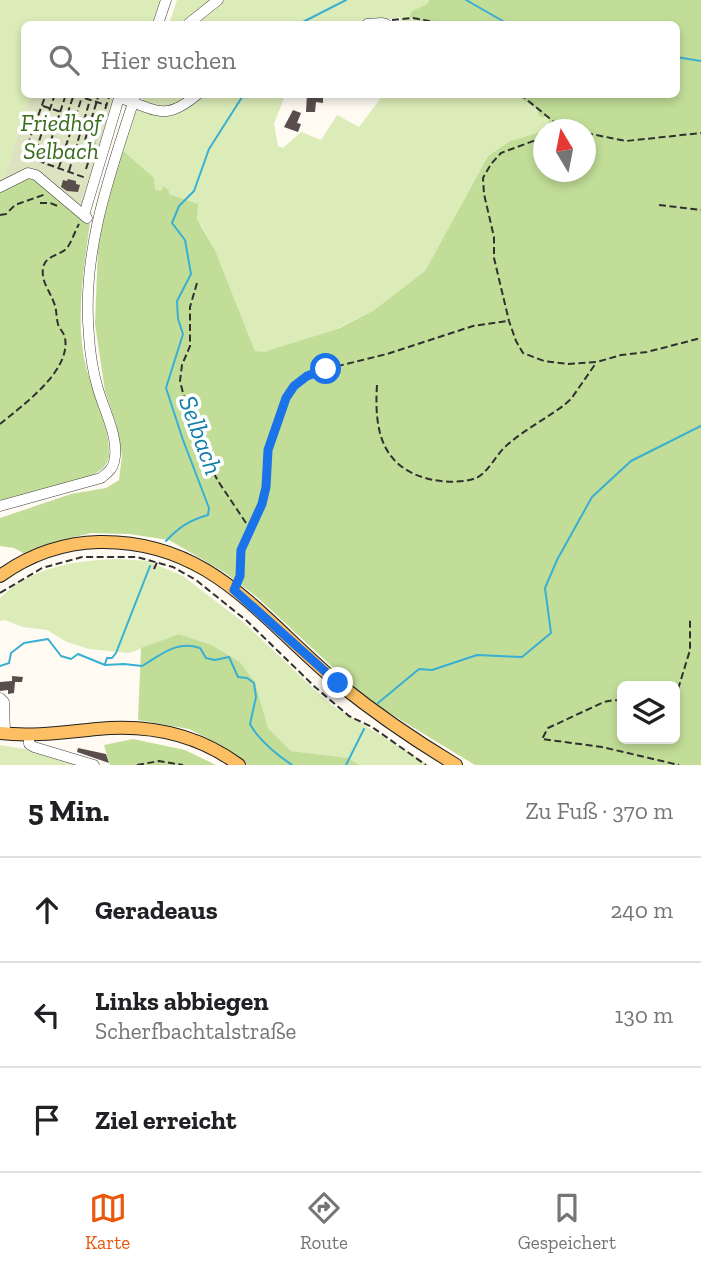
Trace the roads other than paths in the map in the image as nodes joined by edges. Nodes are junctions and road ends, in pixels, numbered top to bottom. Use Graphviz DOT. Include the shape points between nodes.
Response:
graph roads {
  1 [pos="166,0"];
  2 [pos="218,0"];
  3 [pos="159,21"];
  4 [pos="192,21"];
  5 [pos="135,98"];
  6 [pos="193,98"];
  7 [pos="0,187"];
  8 [pos="83,215"];
  9 [pos="95,225"];
  10 [pos="0,506"];
  11 [pos="0,576"];
  12 [pos="0,698"];
  13 [pos="3,733"];
  14 [pos="29,734"];
  15 [pos="94,765"];
  16 [pos="239,765"];
  17 [pos="456,765"];
  1 -- 3 [label="street"];
  2 -- 4 [label="street"];
  5 -- 6 [label="street" via="160,112 170,112"];
  5 -- 8 [label="street" via="119,98"];
  5 -- 9 [label="street"];
  7 -- 8 [label="street" via="28,173 36,175"];
  8 -- 9 [label="street"];
  9 -- 10 [label="street" via="88,333 114,442 114,461 101,478"];
  11 -- 17 [label="main road" via="26,559 61,546 123,542 185,558 234,590 338,683"];
  12 -- 13 [label="street" via="4,702"];
  13 -- 14 [label="main road"];
  14 -- 15 [label="street" via="29,744 34,747"];
  14 -- 16 [label="main road" via="153,729 198,741"];
}
